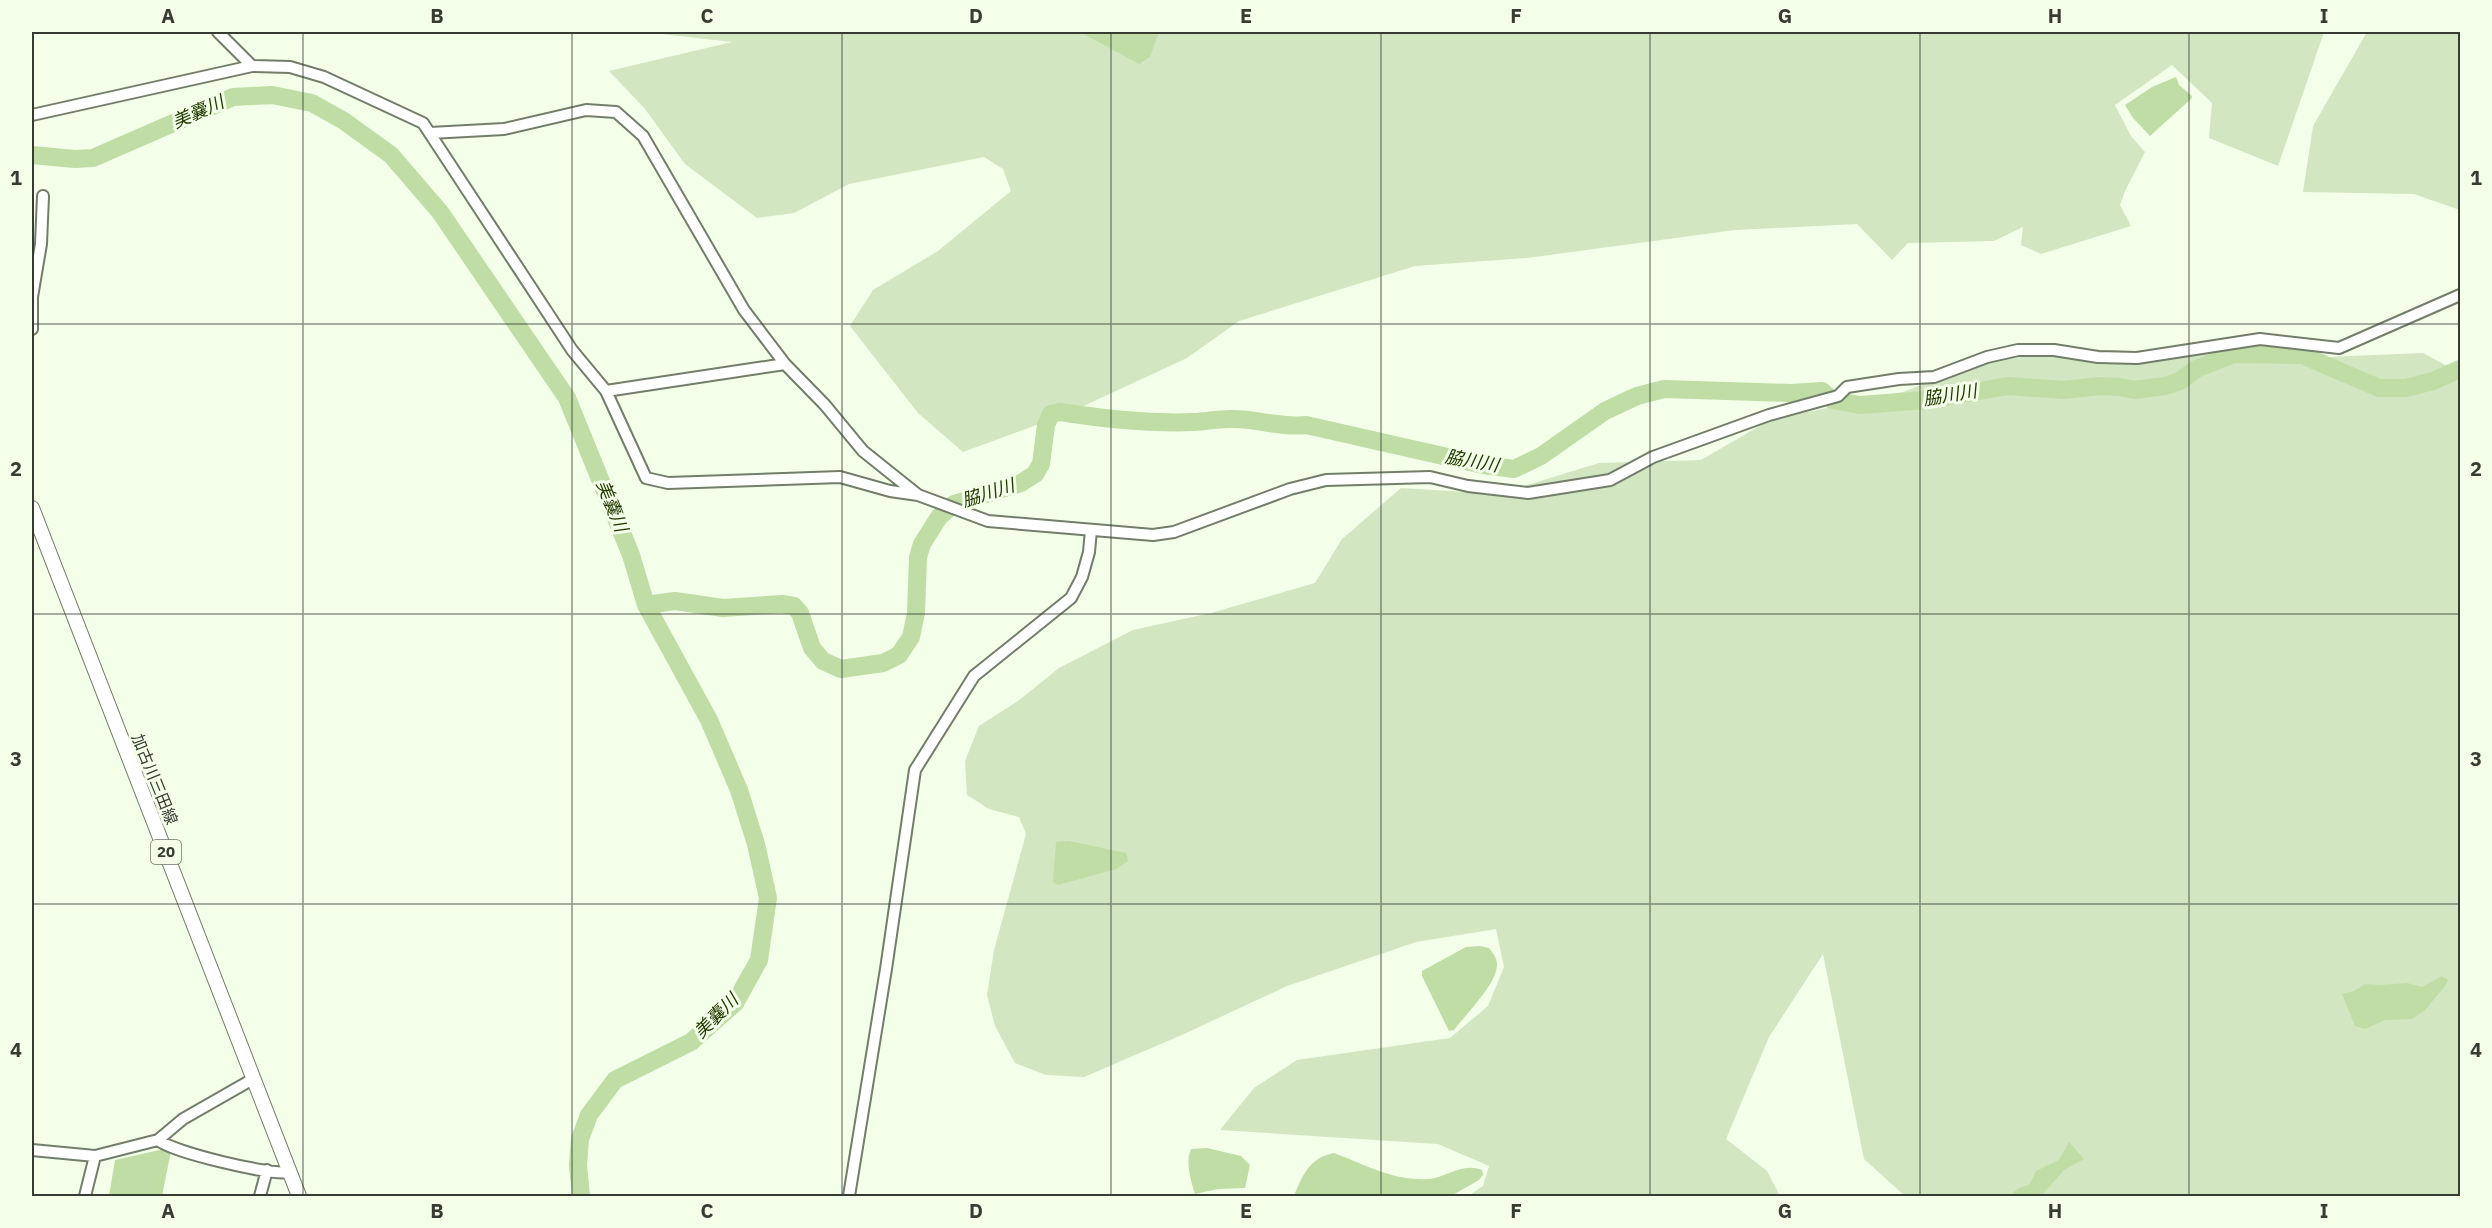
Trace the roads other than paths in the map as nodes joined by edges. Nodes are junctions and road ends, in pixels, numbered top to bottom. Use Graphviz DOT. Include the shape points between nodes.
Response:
graph roads {
  1 [pos="221,32"];
  2 [pos="252,66"];
  3 [pos="32,115"];
  4 [pos="430,133"];
  5 [pos="43,195"];
  6 [pos="2460,295"];
  7 [pos="32,329"];
  8 [pos="785,364"];
  9 [pos="606,391"];
  10 [pos="918,495"];
  11 [pos="32,508"];
  12 [pos="1091,530"];
  13 [pos="45,547"];
  14 [pos="32,552"];
  15 [pos="253,1079"];
  16 [pos="159,1140"];
  17 [pos="32,1150"];
  18 [pos="95,1156"];
  19 [pos="267,1170"];
  20 [pos="290,1172"];
  21 [pos="85,1197"];
  22 [pos="260,1197"];
  23 [pos="299,1197"];
  24 [pos="849,1197"];
  1 -- 2 [label="street"];
  2 -- 3 [label="street"];
  2 -- 4 [label="street" via="290,67 324,77 423,123"];
  4 -- 8 [label="street" via="504,129 586,110 616,112 643,136 744,310"];
  4 -- 9 [label="street" via="572,350"];
  5 -- 7 [label="street" via="42,244 32,297"];
  6 -- 12 [label="street" via="2339,348 2259,339 2137,358 2018,350 1934,377 1847,387 1838,396 1769,415 1653,457 1610,480 1528,494 1430,477 1326,480 1290,489 1174,532 1153,535"];
  8 -- 9 [label="street"];
  8 -- 10 [label="street" via="863,451"];
  9 -- 10 [label="street" via="645,478 669,483 840,477"];
  10 -- 12 [label="street" via="1008,524"];
  11 -- 13 [label="main road, 加古川三田線 / 20"];
  12 -- 24 [label="street" via="1082,577 1071,598 974,676 915,770"];
  13 -- 14 [label="main road"];
  13 -- 15 [label="main road, 加古川三田線 / 20"];
  15 -- 16 [label="street" via="183,1119"];
  15 -- 20 [label="main road, 加古川三田線 / 20"];
  16 -- 18 [label="street"];
  16 -- 19 [label="street" via="166,1147 208,1159"];
  17 -- 18 [label="street"];
  18 -- 21 [label="street"];
  19 -- 20 [label="street"];
  19 -- 22 [label="street"];
  20 -- 23 [label="main road, 加古川三田線 / 20"];
}
